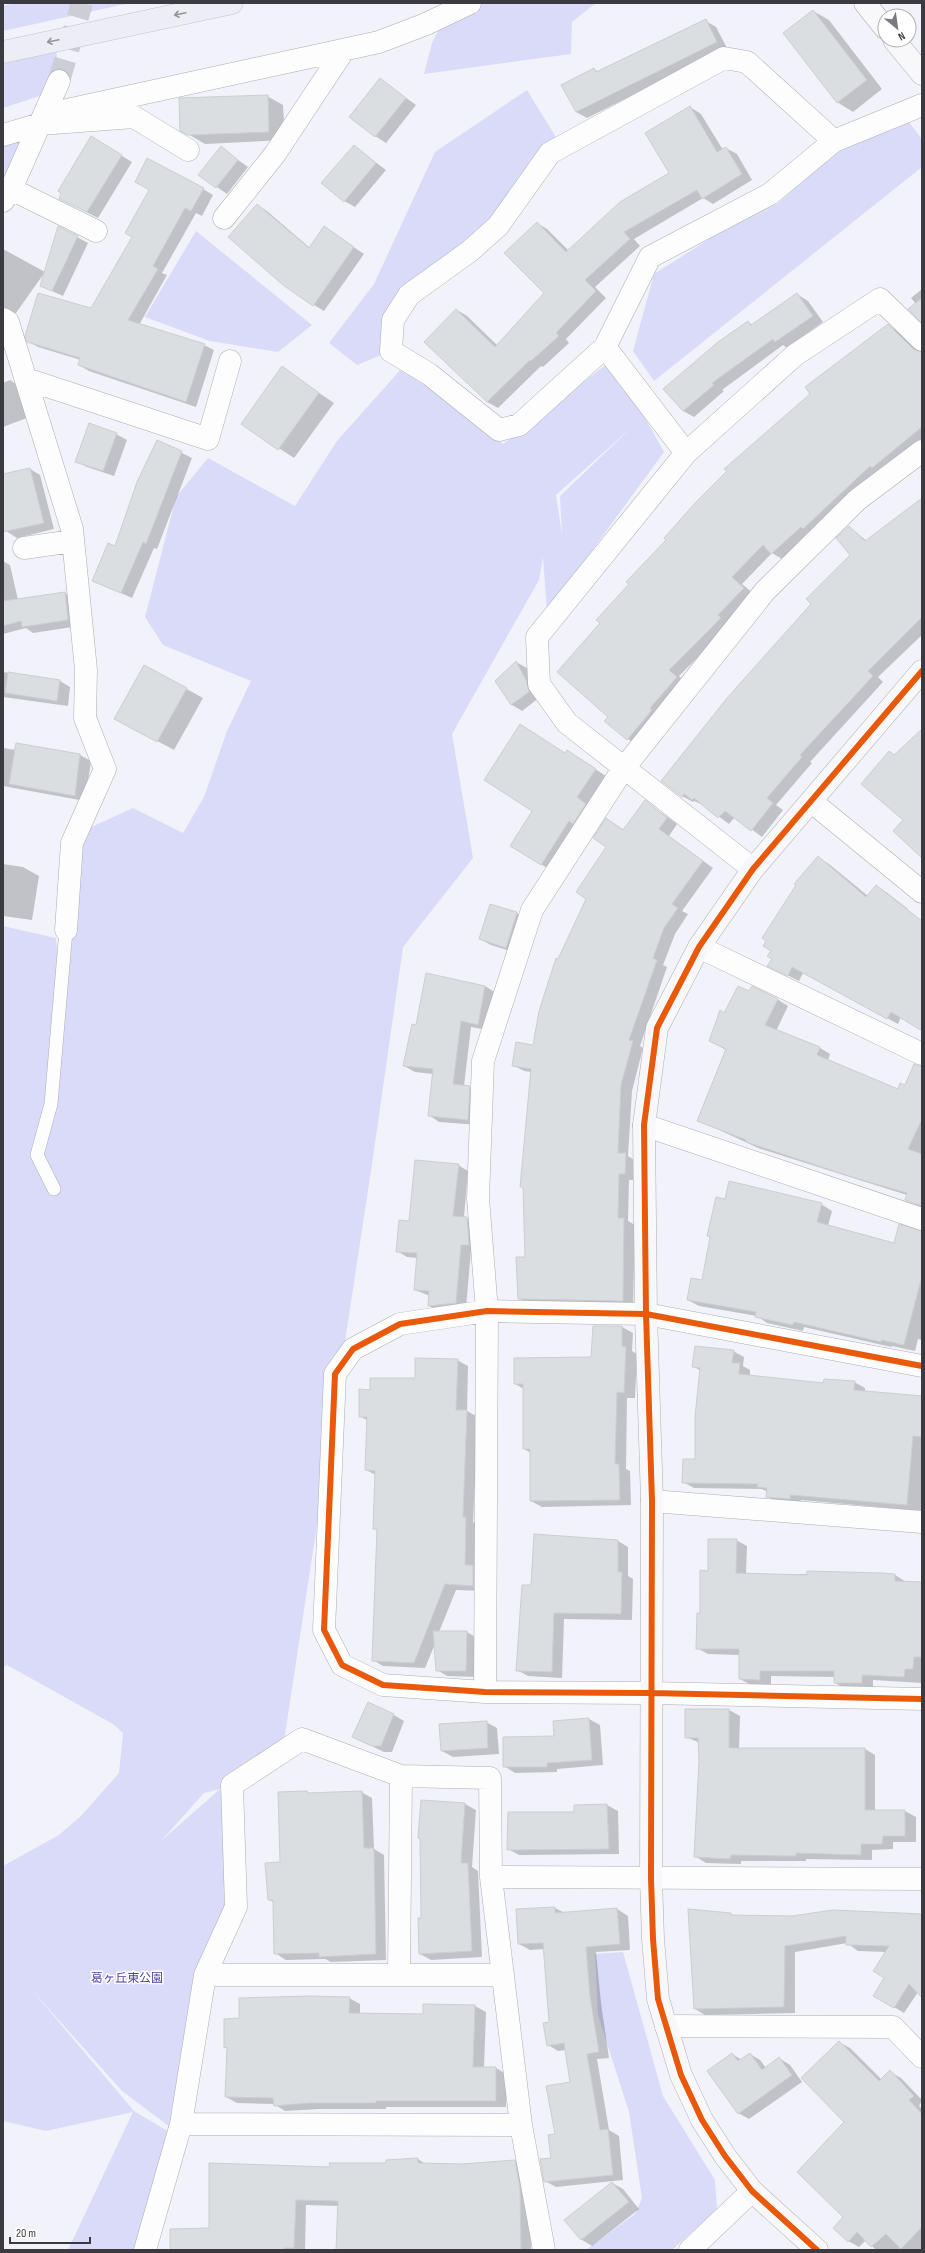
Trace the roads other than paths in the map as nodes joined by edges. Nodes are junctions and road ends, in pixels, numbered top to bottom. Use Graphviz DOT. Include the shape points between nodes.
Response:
graph roads {
  1 [pos="232,3"];
  2 [pos="470,3"];
  3 [pos="865,3"];
  4 [pos="877,18"];
  5 [pos="901,48"];
  6 [pos="344,50"];
  7 [pos="3,52"];
  8 [pos="922,74"];
  9 [pos="59,81"];
  10 [pos="922,105"];
  11 [pos="42,119"];
  12 [pos="3,135"];
  13 [pos="834,141"];
  14 [pos="188,150"];
  15 [pos="7,195"];
  16 [pos="224,218"];
  17 [pos="96,231"];
  18 [pos="3,319"];
  19 [pos="922,340"];
  20 [pos="605,347"];
  21 [pos="230,361"];
  22 [pos="26,379"];
  23 [pos="922,451"];
  24 [pos="686,453"];
  25 [pos="73,541"];
  26 [pos="24,548"];
  27 [pos="922,671"];
  28 [pos="622,769"];
  29 [pos="812,802"];
  30 [pos="753,869"];
  31 [pos="922,892"];
  32 [pos="66,930"];
  33 [pos="698,947"];
  34 [pos="922,1054"];
  35 [pos="644,1125"];
  36 [pos="54,1190"];
  37 [pos="922,1219"];
  38 [pos="488,1311"];
  39 [pos="646,1314"];
  40 [pos="922,1366"];
  41 [pos="652,1501"];
  42 [pos="922,1522"];
  43 [pos="485,1692"];
  44 [pos="651,1693"];
  45 [pos="922,1699"];
  46 [pos="401,1776"];
  47 [pos="491,1877"];
  48 [pos="651,1878"];
  49 [pos="922,1879"];
  50 [pos="399,1974"];
  51 [pos="205,1975"];
  52 [pos="503,1975"];
  53 [pos="666,2026"];
  54 [pos="922,2058"];
  55 [pos="181,2124"];
  56 [pos="521,2125"];
  57 [pos="752,2191"];
  58 [pos="144,2250"];
  59 [pos="544,2250"];
  60 [pos="690,2250"];
  61 [pos="817,2250"];
  1 -- 7 [label="highway, one-way"];
  2 -- 6 [label="street" via="379,42"];
  3 -- 4 [label="street"];
  5 -- 8 [label="street"];
  6 -- 11 [label="street"];
  6 -- 16 [label="street" via="275,154"];
  9 -- 11 [label="street"];
  10 -- 13 [label="street"];
  11 -- 12 [label="street"];
  11 -- 14 [label="street" via="134,117"];
  11 -- 15 [label="street"];
  13 -- 20 [label="street" via="770,194 650,257"];
  13 -- 20 [label="street" via="747,62 724,58 550,153 498,226 470,251 409,296 393,320 391,351 429,374 500,430 519,425"];
  15 -- 17 [label="street"];
  18 -- 22 [label="street" via="8,322"];
  19 -- 24 [label="street" via="880,299 795,355"];
  20 -- 24 [label="street"];
  21 -- 22 [label="street" via="208,439"];
  22 -- 25 [label="street" via="72,529"];
  23 -- 28 [label="street" via="856,500 765,592"];
  24 -- 28 [label="street" via="537,637 539,684 567,723"];
  25 -- 26 [label="street"];
  25 -- 32 [label="street" via="86,670 85,718 105,769 72,843"];
  27 -- 29 [label="street"];
  28 -- 30 [label="street"];
  28 -- 38 [label="street" via="532,910 483,1061 478,1198"];
  29 -- 30 [label="street"];
  29 -- 31 [label="street"];
  30 -- 33 [label="street"];
  32 -- 36 [label="lane" via="51,1104 37,1155"];
  33 -- 34 [label="street"];
  33 -- 35 [label="street" via="657,1028"];
  35 -- 37 [label="street"];
  35 -- 39 [label="street"];
  38 -- 39 [label="street"];
  38 -- 43 [label="street"];
  38 -- 43 [label="street" via="400,1324 354,1349 335,1374 324,1630 342,1665 383,1685"];
  39 -- 40 [label="street"];
  39 -- 41 [label="street"];
  41 -- 42 [label="street"];
  41 -- 44 [label="street"];
  43 -- 44 [label="street"];
  44 -- 45 [label="street"];
  44 -- 48 [label="street"];
  46 -- 47 [label="street" via="490,1778"];
  46 -- 50 [label="street"];
  46 -- 51 [label="street" via="302,1739 232,1785 236,1907"];
  47 -- 48 [label="street"];
  47 -- 52 [label="street"];
  48 -- 49 [label="street"];
  48 -- 53 [label="street" via="652,1939 658,1999"];
  50 -- 51 [label="street"];
  50 -- 52 [label="street"];
  51 -- 55 [label="street"];
  52 -- 56 [label="street"];
  53 -- 54 [label="street" via="892,2027"];
  53 -- 57 [label="street" via="681,2075 702,2120"];
  55 -- 56 [label="street"];
  55 -- 58 [label="street"];
  56 -- 59 [label="street"];
  57 -- 60 [label="street"];
  57 -- 61 [label="street"];
}
